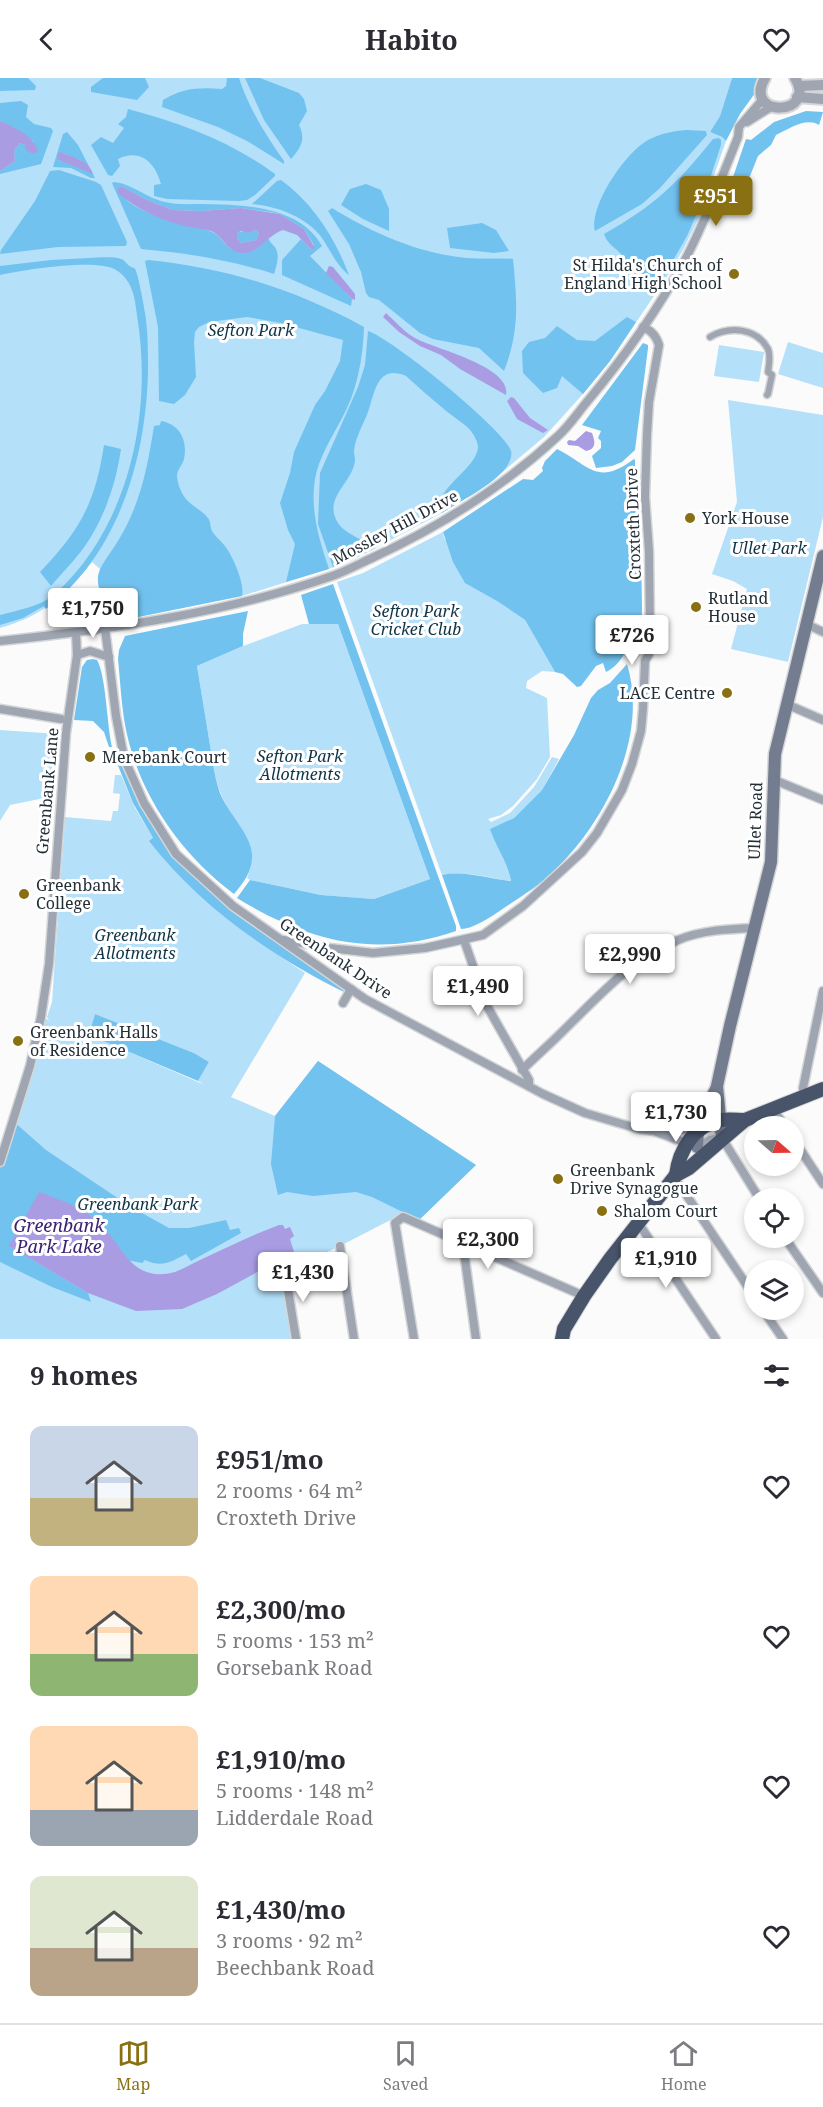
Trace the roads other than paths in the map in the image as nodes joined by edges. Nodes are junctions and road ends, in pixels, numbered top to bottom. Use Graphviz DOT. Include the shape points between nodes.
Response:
graph roads {
  1 [pos="765,78"];
  2 [pos="797,82"];
  3 [pos="823,85"];
  4 [pos="798,98"];
  5 [pos="823,99"];
  6 [pos="767,103"];
  7 [pos="643,327"];
  8 [pos="710,337"];
  9 [pos="766,395"];
  10 [pos="823,556"];
  11 [pos="806,624"];
  12 [pos="105,628"];
  13 [pos="823,632"];
  14 [pos="76,633"];
  15 [pos="0,641"];
  16 [pos="77,655"];
  17 [pos="109,657"];
  18 [pos="786,704"];
  19 [pos="0,709"];
  20 [pos="61,719"];
  21 [pos="823,720"];
  22 [pos="772,779"];
  23 [pos="823,800"];
  24 [pos="755,928"];
  25 [pos="280,939"];
  26 [pos="464,940"];
  27 [pos="351,989"];
  28 [pos="823,991"];
  29 [pos="343,1003"];
  30 [pos="522,1070"];
  31 [pos="529,1086"];
  32 [pos="717,1086"];
  33 [pos="823,1089"];
  34 [pos="804,1096"];
  35 [pos="773,1110"];
  36 [pos="756,1116"];
  37 [pos="778,1116"];
  38 [pos="720,1120"];
  39 [pos="744,1120"];
  40 [pos="744,1121"];
  41 [pos="697,1129"];
  42 [pos="654,1131"];
  43 [pos="722,1138"];
  44 [pos="692,1145"];
  45 [pos="804,1155"];
  46 [pos="0,1161"];
  47 [pos="675,1177"];
  48 [pos="823,1184"];
  49 [pos="753,1188"];
  50 [pos="639,1224"];
  51 [pos="463,1245"];
  52 [pos="340,1246"];
  53 [pos="792,1248"];
  54 [pos="285,1272"];
  55 [pos="744,1281"];
  56 [pos="823,1293"];
  57 [pos="584,1296"];
  58 [pos="770,1320"];
  59 [pos="563,1334"];
  60 [pos="296,1339"];
  61 [pos="354,1339"];
  62 [pos="414,1339"];
  63 [pos="476,1339"];
  64 [pos="553,1339"];
  65 [pos="716,1339"];
  66 [pos="783,1339"];
  1 -- 6 [label="street" via="761,89"];
  2 -- 3 [label="street"];
  2 -- 4 [label="street"];
  4 -- 5 [label="street"];
  4 -- 6 [label="street" via="789,107 777,109"];
  6 -- 7 [label="street, Mossley Hill Drive" via="739,127 709,211"];
  7 -- 12 [label="street, Mossley Hill Drive" via="613,371 559,435 527,464 441,523 337,574 253,601"];
  7 -- 26 [label="street, Croxteth Drive" via="650,330 659,345 645,477 649,654 645,661 644,709 632,764 622,790 582,852 523,906 483,934"];
  8 -- 9 [label="street" via="734,329 758,338 768,349 768,372 772,375"];
  10 -- 11 [label="main road, Ullet Road"];
  11 -- 13 [label="street"];
  11 -- 18 [label="main road, Ullet Road"];
  12 -- 14 [label="street, Mossley Hill Drive"];
  12 -- 17 [label="street, Greenbank Drive"];
  14 -- 15 [label="street, Mossley Hill Drive"];
  14 -- 16 [label="street, Greenbank Lane"];
  16 -- 17 [label="street" via="90,651"];
  16 -- 46 [label="street, Greenbank Lane" via="66,733 49,964 41,1017"];
  17 -- 25 [label="street, Greenbank Drive" via="124,758 144,803 176,854 233,906"];
  18 -- 21 [label="street"];
  18 -- 22 [label="main road, Ullet Road"];
  19 -- 20 [label="street"];
  22 -- 23 [label="street"];
  22 -- 24 [label="main road, Ullet Road" via="771,862"];
  24 -- 30 [label="street" via="679,939 650,955 615,979"];
  24 -- 32 [label="main road, Ullet Road"];
  25 -- 26 [label="street, Croxteth Drive" via="373,953"];
  25 -- 27 [label="street, Greenbank Drive"];
  26 -- 30 [label="street" via="487,1006"];
  27 -- 29 [label="street"];
  27 -- 31 [label="street, Greenbank Drive"];
  28 -- 34 [label="street"];
  30 -- 31 [label="street"];
  31 -- 42 [label="street, Greenbank Drive" via="585,1113"];
  32 -- 38 [label="main road, Ullet Road"];
  32 -- 41 [label="main road, Ullet Road"];
  33 -- 34 [label="highway"];
  34 -- 35 [label="highway"];
  35 -- 36 [label="highway"];
  35 -- 37 [label="street"];
  38 -- 39 [label="highway"];
  38 -- 41 [label="highway"];
  38 -- 43 [label="main road, Ullet Road"];
  40 -- 43 [label="highway"];
  41 -- 42 [label="street"];
  41 -- 44 [label="highway"];
  42 -- 44 [label="street, Greenbank Drive"];
  43 -- 44 [label="street"];
  43 -- 47 [label="highway"];
  43 -- 49 [label="street"];
  44 -- 47 [label="highway" via="677,1162"];
  45 -- 48 [label="street"];
  47 -- 50 [label="highway"];
  47 -- 55 [label="street"];
  50 -- 57 [label="highway"];
  50 -- 65 [label="street"];
  51 -- 57 [label="street"];
  51 -- 62 [label="street" via="403,1218 395,1223"];
  51 -- 63 [label="street"];
  52 -- 61 [label="street"];
  53 -- 56 [label="street"];
  54 -- 60 [label="street"];
  57 -- 59 [label="highway"];
  58 -- 66 [label="street"];
  59 -- 64 [label="highway"];
}
